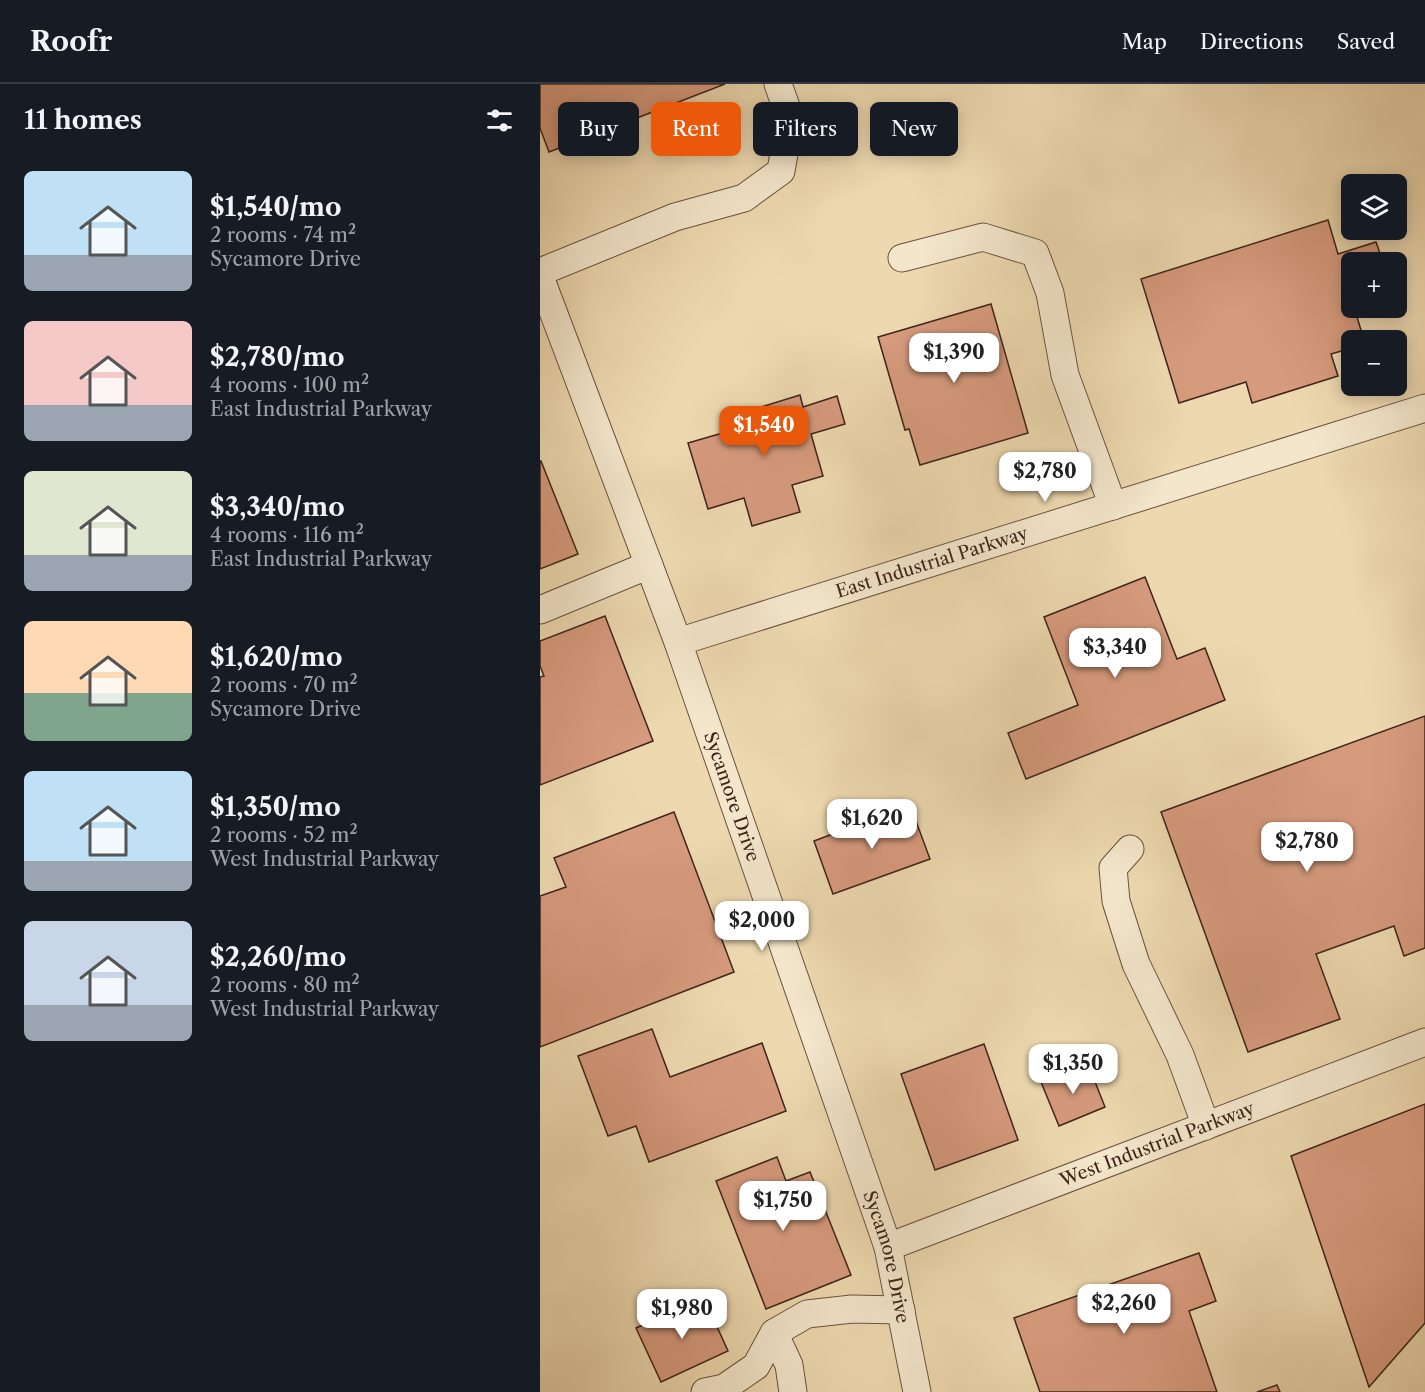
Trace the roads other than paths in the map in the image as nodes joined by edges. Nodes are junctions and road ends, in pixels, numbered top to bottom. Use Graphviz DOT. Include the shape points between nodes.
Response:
graph roads {
  1 [pos="778,84"];
  2 [pos="902,258"];
  3 [pos="540,272"];
  4 [pos="540,277"];
  5 [pos="1425,408"];
  6 [pos="1113,506"];
  7 [pos="649,565"];
  8 [pos="540,610"];
  9 [pos="678,642"];
  10 [pos="1131,849"];
  11 [pos="1425,1042"];
  12 [pos="1206,1126"];
  13 [pos="888,1247"];
  14 [pos="901,1310"];
  15 [pos="774,1333"];
  16 [pos="705,1392"];
  17 [pos="793,1392"];
  18 [pos="917,1392"];
  1 -- 3 [label="street" via="790,118 781,171 744,198 675,218"];
  2 -- 6 [label="street" via="983,237 1035,253 1050,292 1065,375"];
  4 -- 7 [label="street, Sycamore Drive"];
  5 -- 6 [label="street, East Industrial Parkway"];
  6 -- 9 [label="street, East Industrial Parkway"];
  7 -- 8 [label="street"];
  7 -- 9 [label="street, Sycamore Drive"];
  9 -- 13 [label="street, Sycamore Drive"];
  10 -- 12 [label="street" via="1113,868 1116,901 1136,964 1180,1055"];
  11 -- 12 [label="street, West Industrial Parkway"];
  12 -- 13 [label="street, West Industrial Parkway"];
  13 -- 14 [label="street, Sycamore Drive"];
  14 -- 15 [label="street" via="852,1309 807,1314"];
  14 -- 18 [label="street, Sycamore Drive"];
  15 -- 16 [label="street" via="756,1366 724,1388"];
  15 -- 17 [label="street" via="789,1365"];
}
